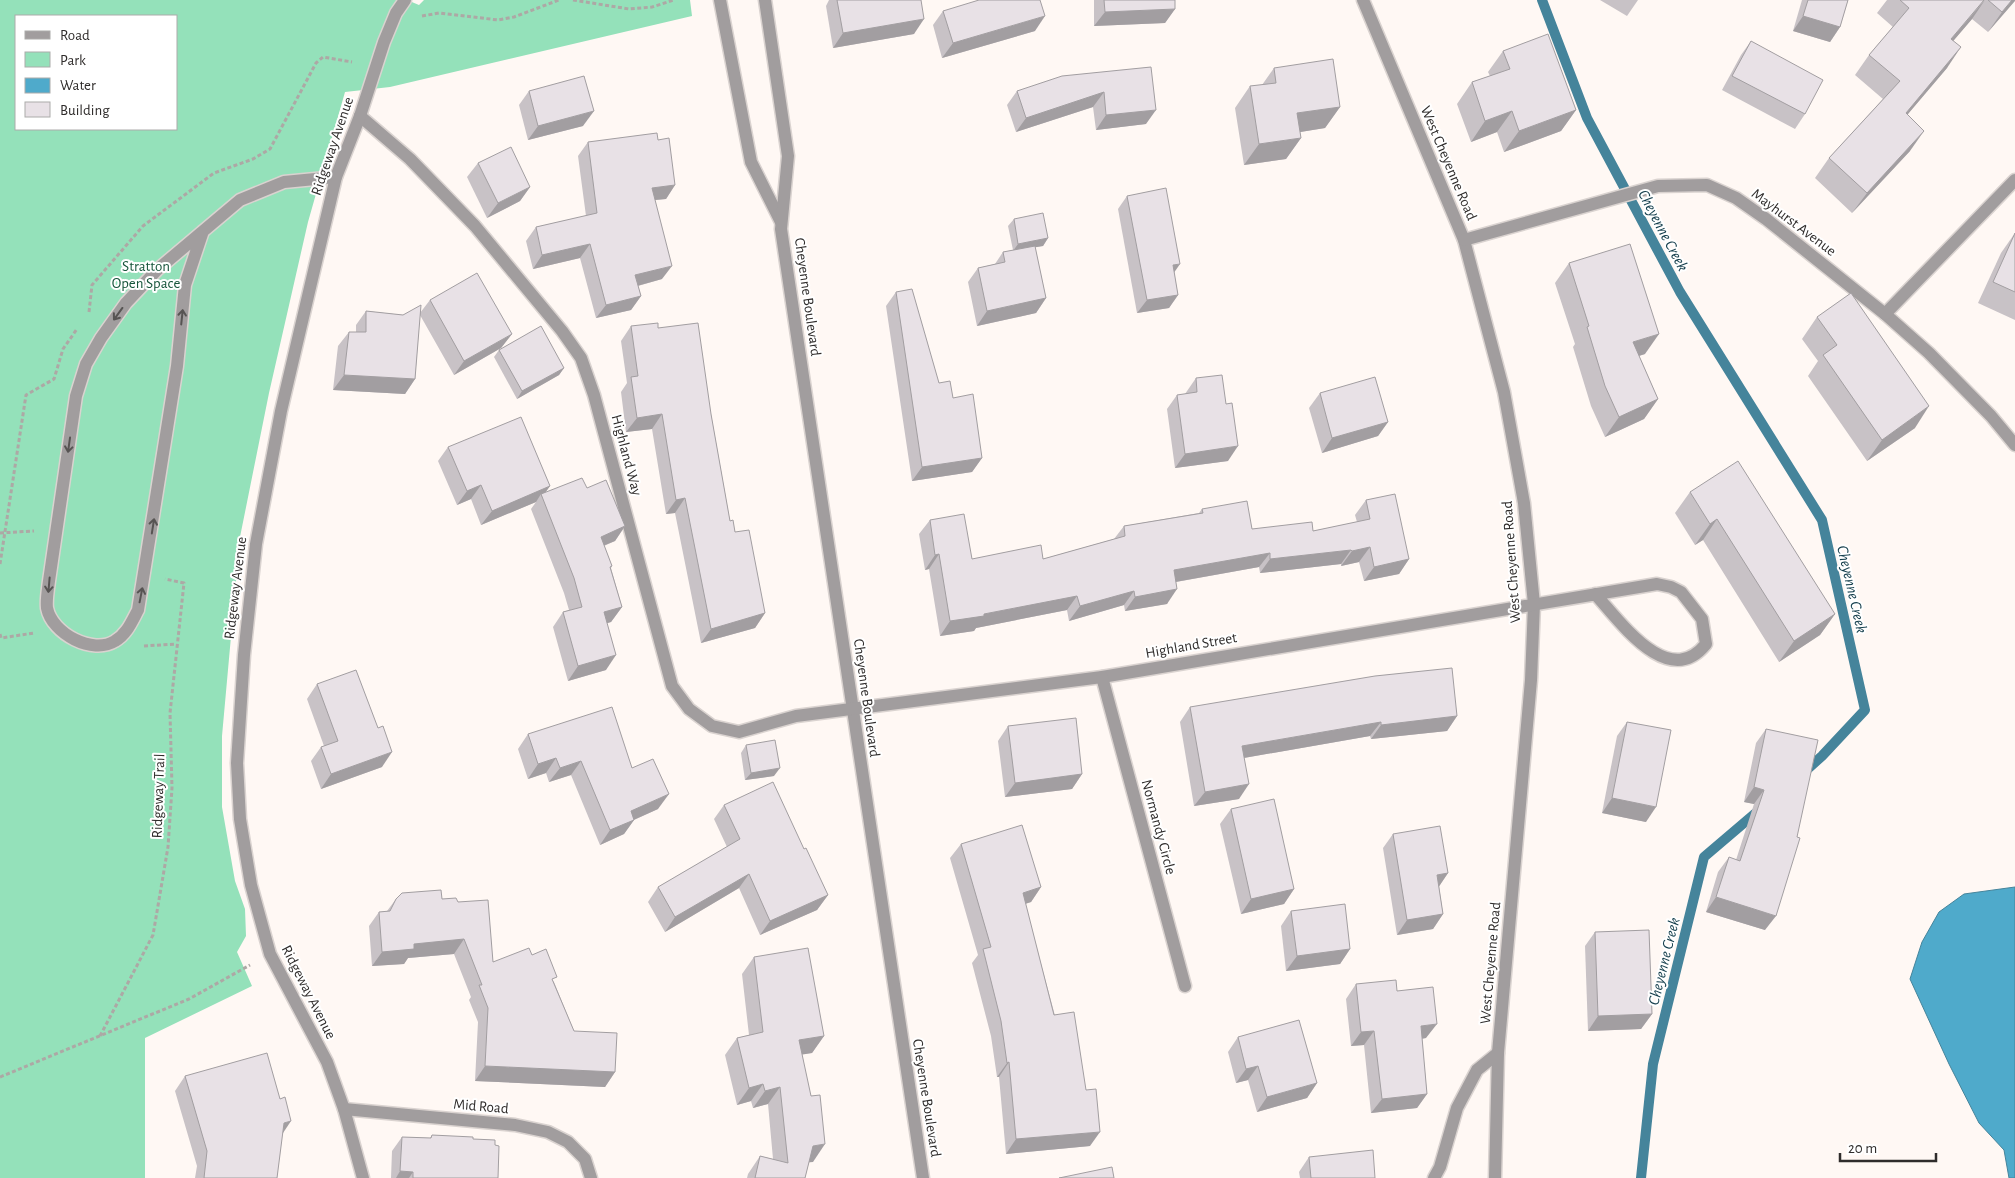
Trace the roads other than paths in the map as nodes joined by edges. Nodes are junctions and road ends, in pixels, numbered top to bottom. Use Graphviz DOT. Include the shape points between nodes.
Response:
graph roads {
  1 [pos="405,0"];
  2 [pos="720,0"];
  3 [pos="765,0"];
  4 [pos="1363,0"];
  5 [pos="360,116"];
  6 [pos="336,177"];
  7 [pos="2015,180"];
  8 [pos="781,222"];
  9 [pos="203,231"];
  10 [pos="1464,240"];
  11 [pos="1885,314"];
  12 [pos="2015,444"];
  13 [pos="1595,594"];
  14 [pos="1534,604"];
  15 [pos="1102,677"];
  16 [pos="852,709"];
  17 [pos="1185,986"];
  18 [pos="1498,1053"];
  19 [pos="344,1109"];
  20 [pos="363,1178"];
  21 [pos="591,1178"];
  22 [pos="923,1178"];
  23 [pos="1434,1178"];
  24 [pos="1495,1178"];
  1 -- 5 [label="street, Ridgeway Avenue" via="384,42"];
  2 -- 8 [label="street, Cheyenne Boulevard" via="751,162"];
  3 -- 8 [label="street, Cheyenne Boulevard" via="788,156"];
  4 -- 10 [label="street, West Cheyenne Road"];
  5 -- 6 [label="street, Ridgeway Avenue"];
  5 -- 16 [label="street, Highland Way" via="410,159 475,226 581,358 594,395 672,686 690,710 712,726 739,732 796,716"];
  6 -- 9 [label="street" via="284,182 240,200"];
  6 -- 19 [label="street, Ridgeway Avenue" via="281,411 256,544 237,763 240,819 251,885 270,954 327,1062"];
  7 -- 11 [label="street"];
  8 -- 16 [label="street, Cheyenne Boulevard"];
  9 -- 9 [label="street, one-way" via="157,270 126,303 86,364 76,396 47,608 62,631 81,643 100,645 114,642 126,631 138,610 177,366 185,285"];
  10 -- 11 [label="street, Mayhurst Avenue" via="1658,186 1707,185 1736,198 1766,219"];
  10 -- 14 [label="street, West Cheyenne Road" via="1504,392 1524,503"];
  11 -- 12 [label="street, Mayhurst Avenue" via="1929,353"];
  13 -- 13 [label="street, Highland Street" via="1657,584 1671,587 1681,592 1702,619 1706,644 1698,654 1682,660 1665,658 1643,647"];
  13 -- 14 [label="street, Highland Street"];
  14 -- 15 [label="street, Highland Street"];
  14 -- 18 [label="street, West Cheyenne Road" via="1531,680"];
  15 -- 16 [label="street, Highland Street"];
  15 -- 17 [label="street, Normandy Circle"];
  16 -- 22 [label="street, Cheyenne Boulevard"];
  18 -- 23 [label="street" via="1477,1070 1457,1108"];
  18 -- 24 [label="street, West Cheyenne Road"];
  19 -- 20 [label="street, Ridgeway Avenue"];
  19 -- 21 [label="street, Mid Road" via="516,1125 548,1132 568,1142 585,1159"];
}
